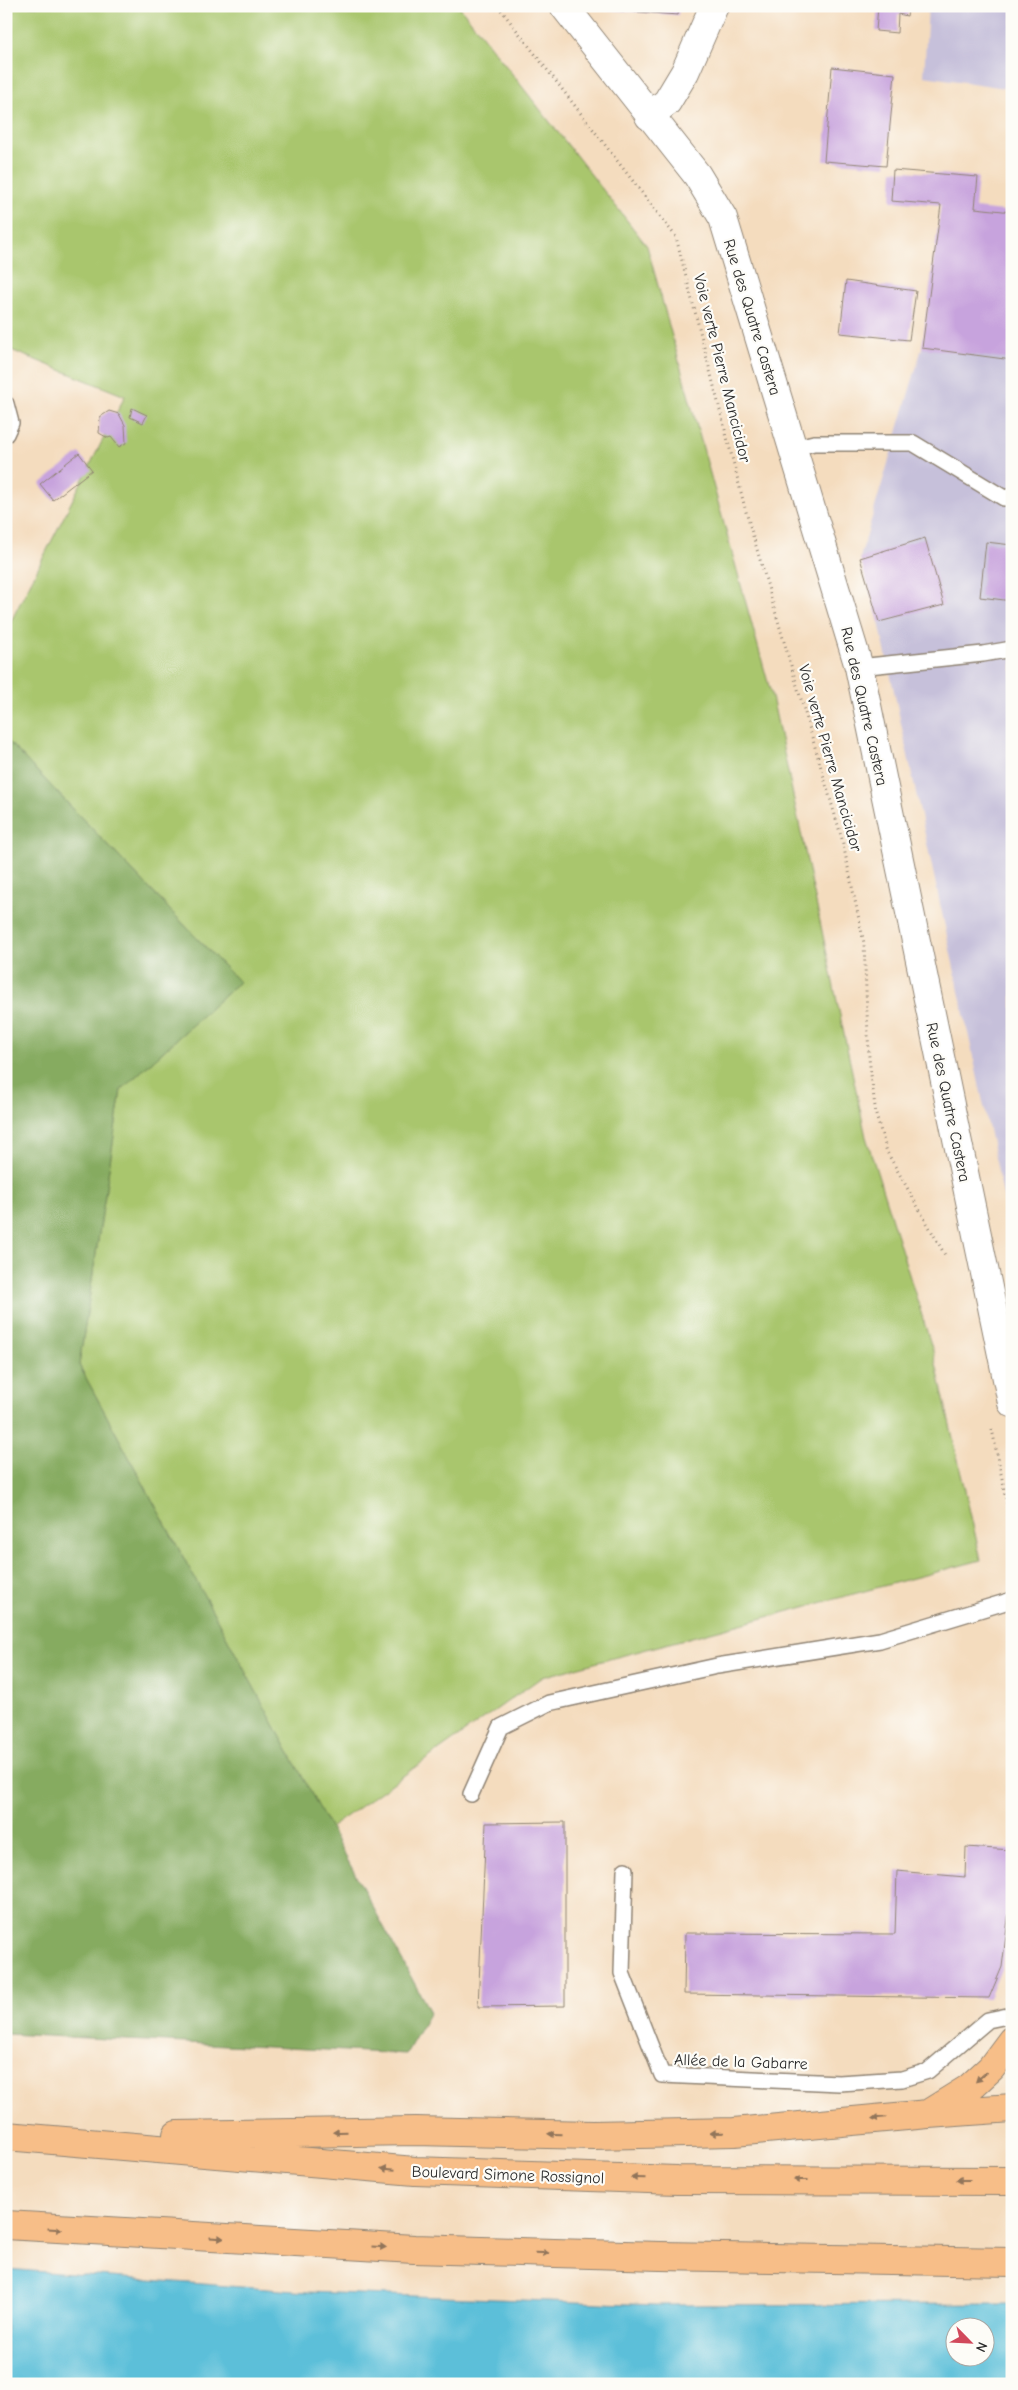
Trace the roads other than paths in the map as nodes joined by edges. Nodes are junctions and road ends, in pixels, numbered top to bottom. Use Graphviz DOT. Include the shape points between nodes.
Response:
graph roads {
  1 [pos="564,6"];
  2 [pos="714,6"];
  3 [pos="649,116"];
  4 [pos="6,404"];
  5 [pos="6,434"];
  6 [pos="792,448"];
  7 [pos="1012,496"];
  8 [pos="1012,649"];
  9 [pos="859,667"];
  10 [pos="1012,1404"];
  11 [pos="1012,1600"];
  12 [pos="471,1794"];
  13 [pos="626,1870"];
  14 [pos="1012,2015"];
  15 [pos="1012,2040"];
  16 [pos="1012,2108"];
  17 [pos="928,2114"];
  18 [pos="17,2137"];
  19 [pos="1012,2180"];
  20 [pos="6,2225"];
  21 [pos="1012,2262"];
  1 -- 3 [label="street, Rue des Quatre Castera"];
  2 -- 3 [label="street" via="685,72 667,102"];
  3 -- 6 [label="street, Rue des Quatre Castera" via="696,175 723,218"];
  4 -- 5 [label="lane" via="11,423"];
  6 -- 7 [label="lane" via="814,443 913,443 1004,498"];
  6 -- 9 [label="street, Rue des Quatre Castera"];
  8 -- 9 [label="lane"];
  9 -- 10 [label="street, Rue des Quatre Castera"];
  11 -- 12 [label="lane" via="880,1640 718,1666 549,1703 501,1727"];
  13 -- 14 [label="lane, Allée de la Gabarre" via="622,1973 662,2075 839,2083 902,2079 928,2071 988,2020"];
  15 -- 17 [label="main road, one-way" via="991,2068 968,2089"];
  16 -- 17 [label="main road"];
  17 -- 18 [label="main road, one-way" via="734,2132 593,2135 415,2130"];
  19 -- 18 [label="main road, Boulevard Simone Rossignol, one-way" via="677,2180 415,2171"];
  20 -- 21 [label="main road, one-way" via="414,2249"];
}
